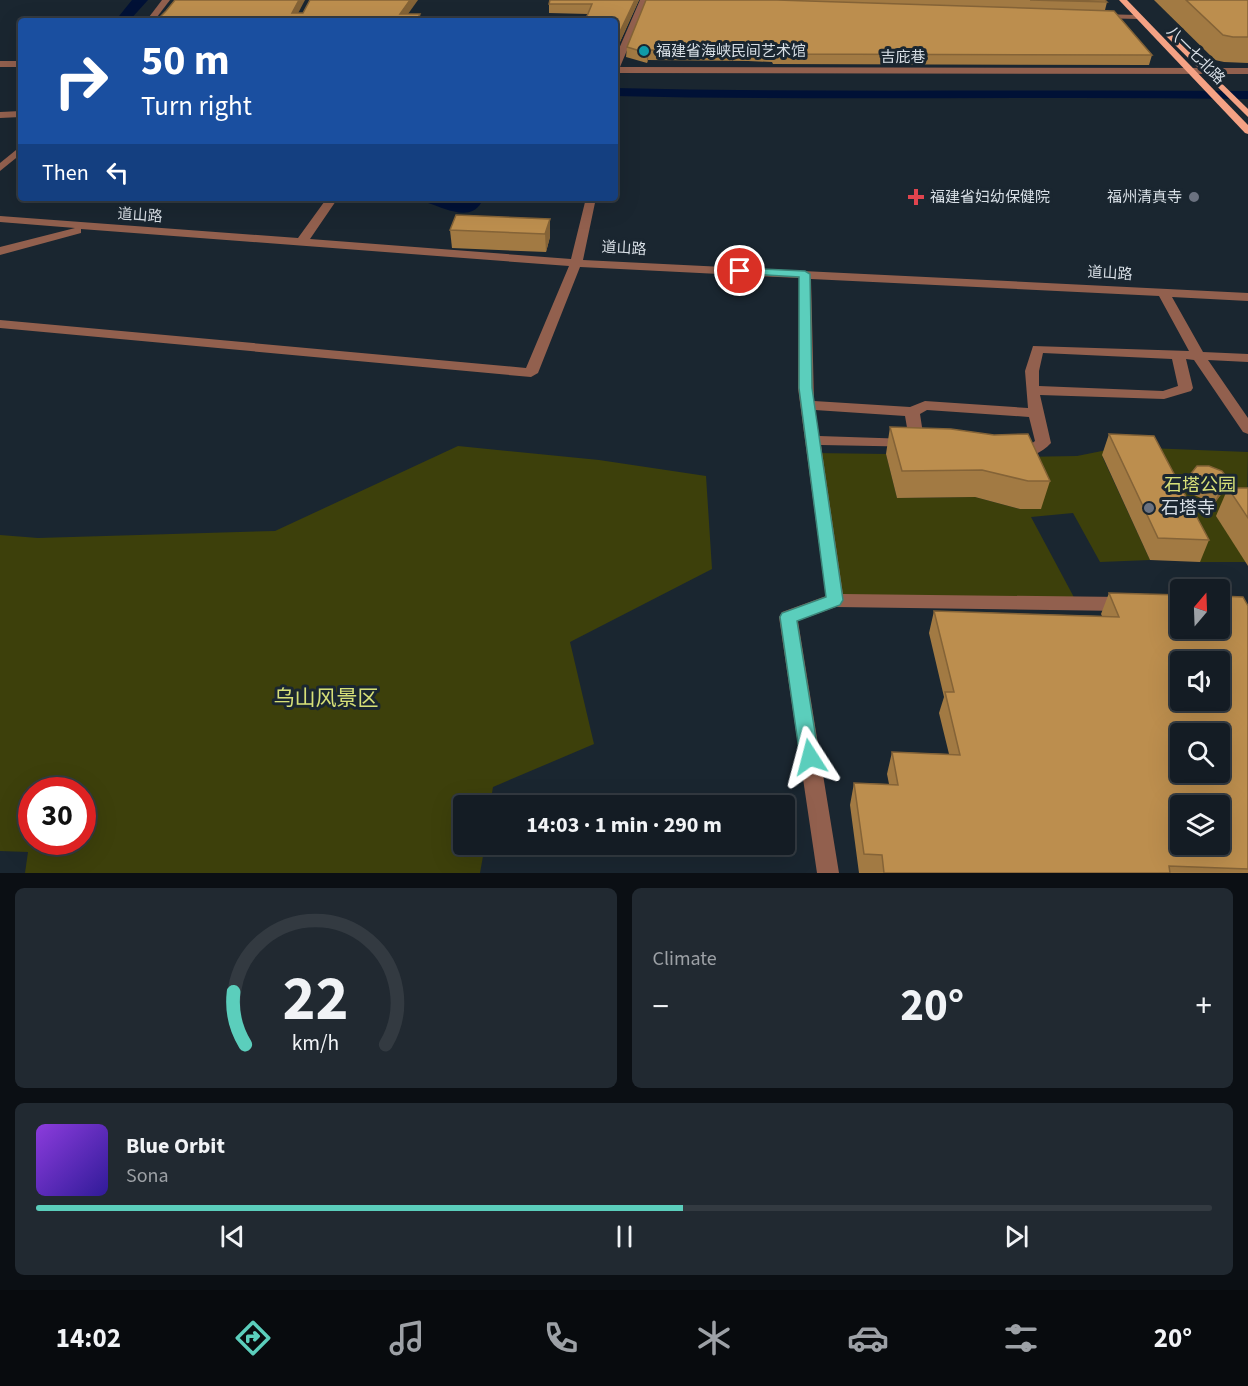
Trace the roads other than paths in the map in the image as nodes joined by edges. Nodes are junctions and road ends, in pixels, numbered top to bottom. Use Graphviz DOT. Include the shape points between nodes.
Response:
graph roads {
  1 [pos="166,0"];
  2 [pos="1123,0"];
  3 [pos="1135,0"];
  4 [pos="645,1"];
  5 [pos="1093,16"];
  6 [pos="1138,17"];
  7 [pos="152,18"];
  8 [pos="618,62"];
  9 [pos="0,64"];
  10 [pos="18,64"];
  11 [pos="618,69"];
  12 [pos="1207,70"];
  13 [pos="1191,71"];
  14 [pos="1248,71"];
  15 [pos="18,114"];
  16 [pos="1248,114"];
  17 [pos="0,115"];
  18 [pos="1248,131"];
  19 [pos="18,140"];
  20 [pos="18,152"];
  21 [pos="0,155"];
  22 [pos="0,168"];
  23 [pos="331,201"];
  24 [pos="590,201"];
  25 [pos="0,219"];
  26 [pos="100,228"];
  27 [pos="301,243"];
  28 [pos="0,251"];
  29 [pos="576,262"];
  30 [pos="805,274"];
  31 [pos="1162,292"];
  32 [pos="1248,297"];
  33 [pos="0,324"];
  34 [pos="1178,354"];
  35 [pos="1198,355"];
  36 [pos="1248,358"];
  37 [pos="1032,390"];
  38 [pos="807,405"];
  39 [pos="912,412"];
  40 [pos="1036,413"];
  41 [pos="1248,429"];
  42 [pos="812,440"];
  43 [pos="917,443"];
  44 [pos="936,448"];
  45 [pos="1003,454"];
  46 [pos="835,600"];
  47 [pos="1146,604"];
  48 [pos="828,873"];
  1 -- 7 [label="street"];
  2 -- 6 [label="main road, 八一七北路"];
  3 -- 12 [label="main road, 八一七北路"];
  4 -- 8 [label="street"];
  5 -- 6 [label="street"];
  6 -- 13 [label="main road, 八一七北路"];
  9 -- 10 [label="street"];
  11 -- 13 [label="street, 吉庇巷"];
  12 -- 13 [label="street, 吉庇巷"];
  12 -- 14 [label="street, 吉庇巷"];
  12 -- 16 [label="main road, 八一七北路"];
  13 -- 18 [label="main road, 八一七北路"];
  15 -- 17 [label="street"];
  19 -- 21 [label="street"];
  20 -- 22 [label="street"];
  23 -- 27 [label="street"];
  24 -- 29 [label="street"];
  25 -- 26 [label="street, 道山路"];
  26 -- 27 [label="street, 道山路"];
  26 -- 28 [label="street"];
  27 -- 29 [label="street, 道山路"];
  29 -- 30 [label="street, 道山路"];
  29 -- 33 [label="street" via="531,373"];
  30 -- 31 [label="street, 道山路"];
  30 -- 38 [label="street"];
  31 -- 32 [label="street, 道山路"];
  31 -- 35 [label="street"];
  34 -- 35 [label="street"];
  34 -- 37 [label="street" via="1038,349"];
  34 -- 37 [label="street" via="1186,388 1164,395"];
  35 -- 36 [label="street"];
  35 -- 41 [label="street"];
  37 -- 40 [label="street"];
  38 -- 39 [label="street"];
  38 -- 42 [label="street"];
  39 -- 40 [label="street" via="925,405"];
  39 -- 43 [label="street"];
  40 -- 45 [label="street" via="1043,443 1030,452"];
  42 -- 43 [label="street"];
  42 -- 46 [label="street"];
  43 -- 44 [label="street"];
  46 -- 47 [label="street"];
  46 -- 48 [label="street" via="788,617"];
}
